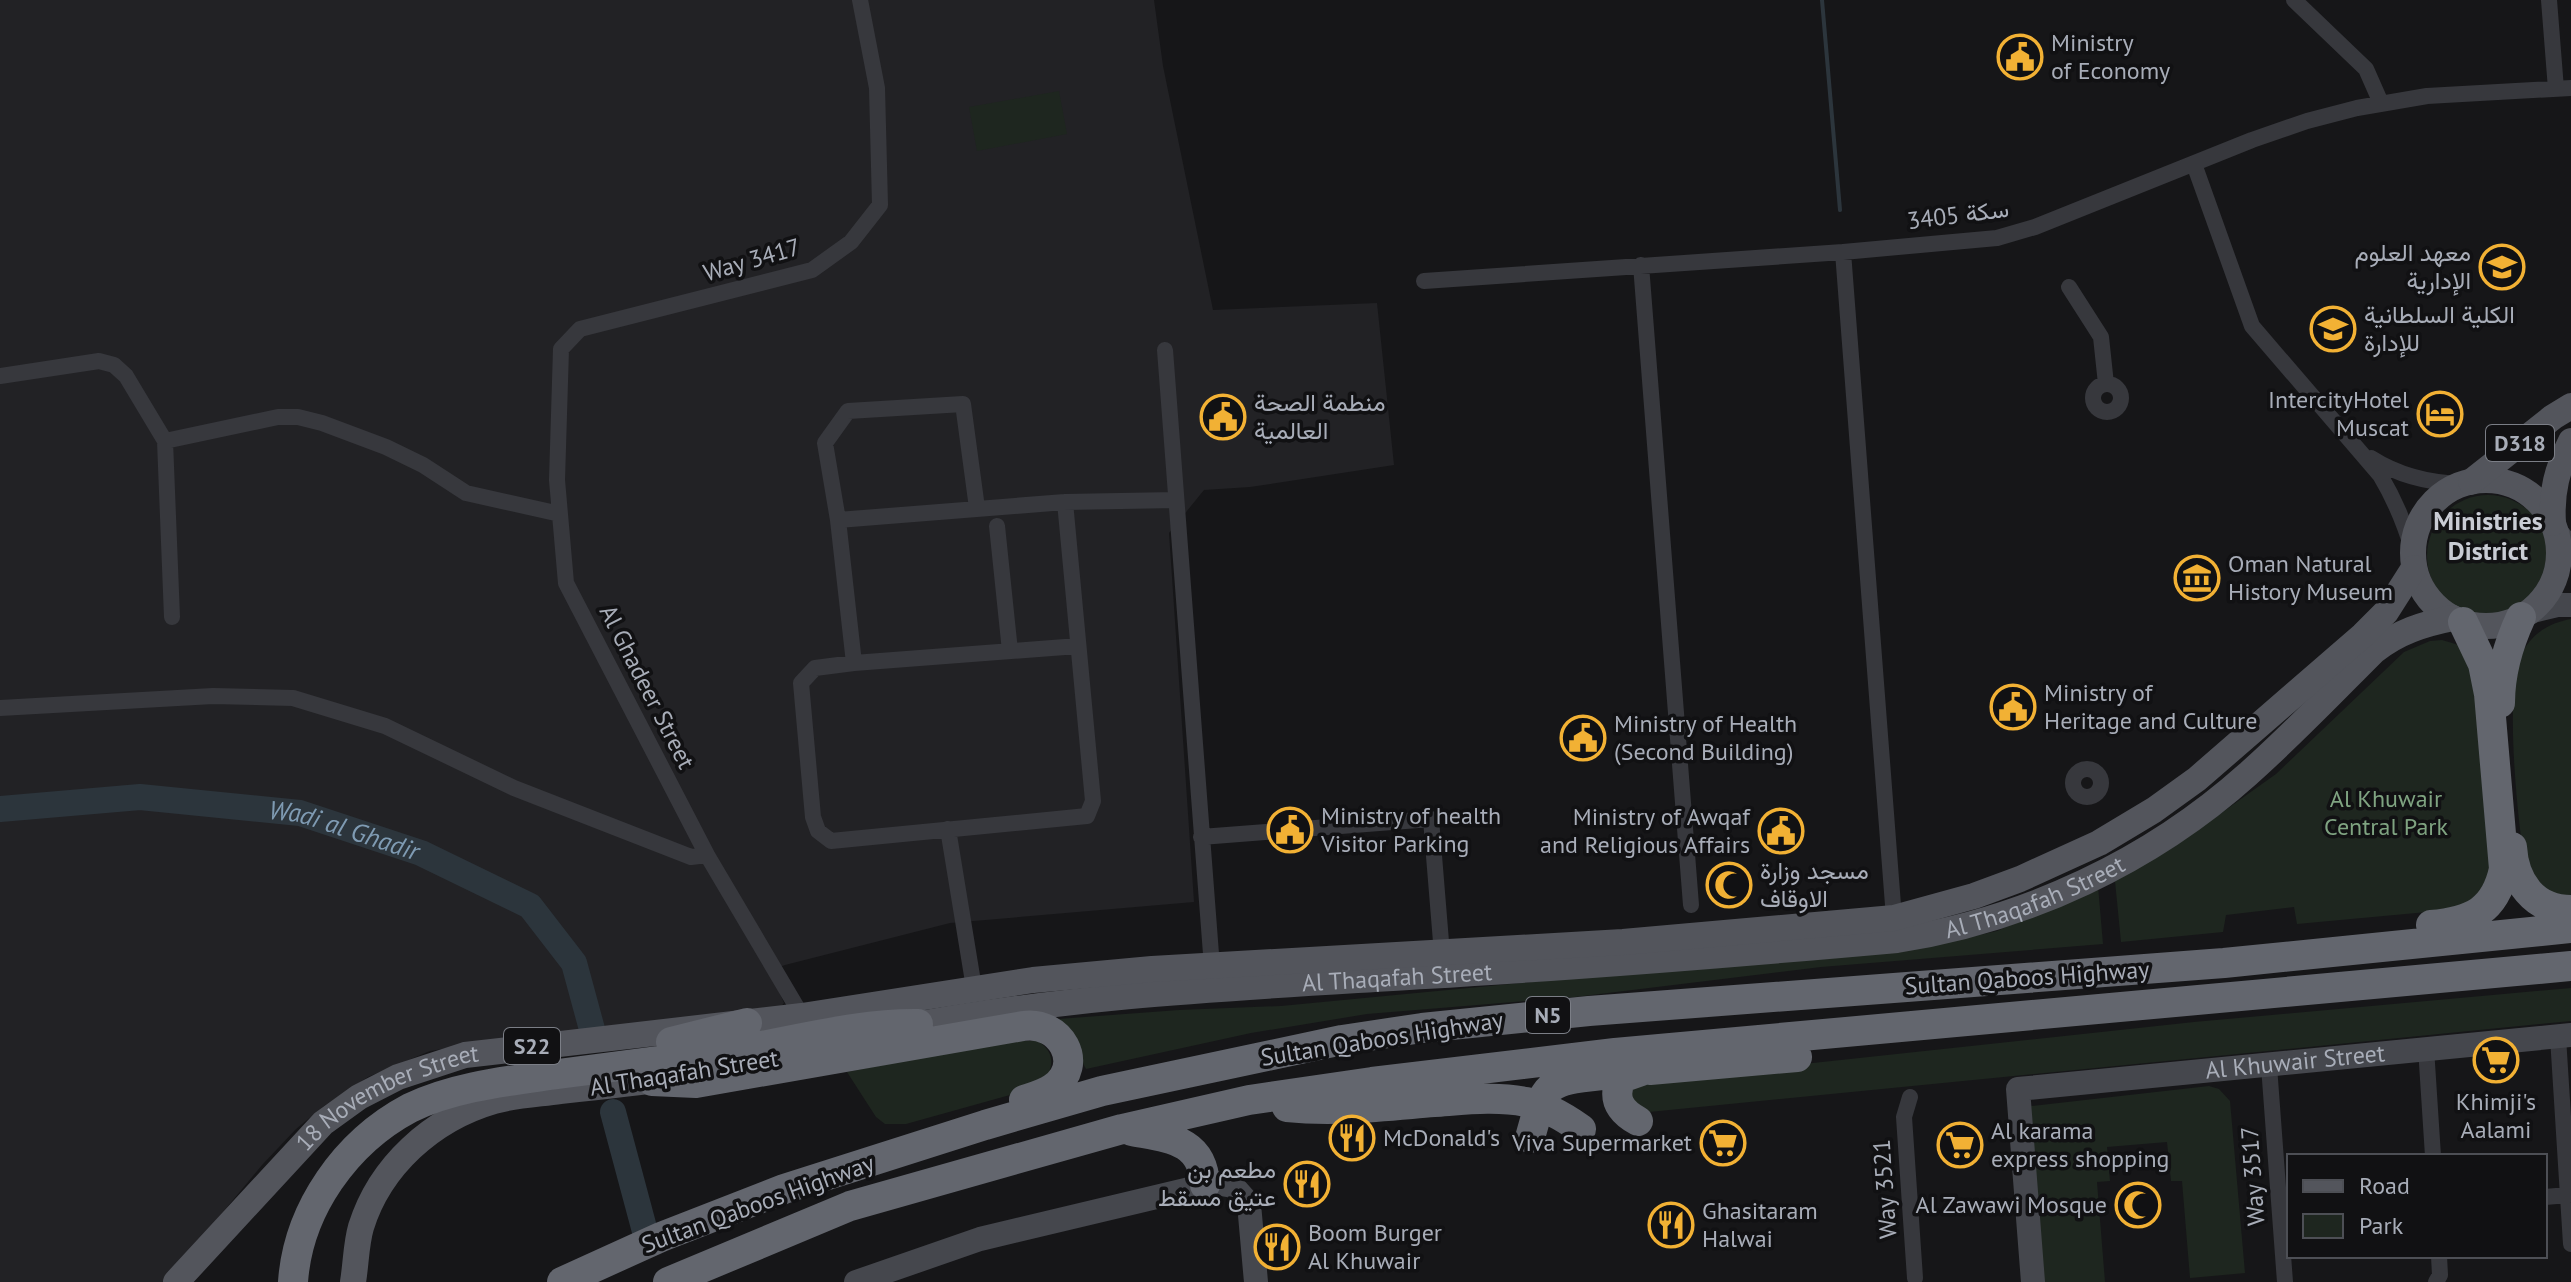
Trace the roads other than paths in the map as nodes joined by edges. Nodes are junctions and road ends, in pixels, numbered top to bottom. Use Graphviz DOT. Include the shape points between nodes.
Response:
graph roads {
  1 [pos="860,0"];
  2 [pos="2294,0"];
  3 [pos="2549,0"];
  4 [pos="2564,88"];
  5 [pos="2381,103"];
  6 [pos="2194,164"];
  7 [pos="1843,252"];
  8 [pos="1641,265"];
  9 [pos="1424,281"];
  10 [pos="2069,287"];
  11 [pos="561,349"];
  12 [pos="1165,350"];
  13 [pos="0,376"];
  14 [pos="2106,384"];
  15 [pos="2571,406"];
  16 [pos="165,441"];
  17 [pos="2571,441"];
  18 [pos="2363,452"];
  19 [pos="2466,483"];
  20 [pos="1176,500"];
  21 [pos="1065,502"];
  22 [pos="977,508"];
  23 [pos="560,514"];
  24 [pos="838,520"];
  25 [pos="997,526"];
  26 [pos="2560,535"];
  27 [pos="2413,560"];
  28 [pos="2571,605"];
  29 [pos="2525,615"];
  30 [pos="172,617"];
  31 [pos="2458,620"];
  32 [pos="1078,646"];
  33 [pos="1010,651"];
  34 [pos="854,663"];
  35 [pos="0,708"];
  36 [pos="948,829"];
  37 [pos="1201,837"];
  38 [pos="707,855"];
  39 [pos="1691,905"];
  40 [pos="2571,910"];
  41 [pos="1894,918"];
  42 [pos="1972,924"];
  43 [pos="2571,928"];
  44 [pos="1442,954"];
  45 [pos="1738,955"];
  46 [pos="2224,963"];
  47 [pos="2571,966"];
  48 [pos="1212,967"];
  49 [pos="974,988"];
  50 [pos="2137,1006"];
  51 [pos="802,1016"];
  52 [pos="747,1023"];
  53 [pos="918,1024"];
  54 [pos="2565,1036"];
  55 [pos="2426,1048"];
  56 [pos="724,1053"];
  57 [pos="2269,1066"];
  58 [pos="1641,1071"];
  59 [pos="652,1081"];
  60 [pos="569,1090"];
  61 [pos="1910,1097"];
  62 [pos="1249,1100"];
  63 [pos="1539,1106"];
  64 [pos="1638,1121"];
  65 [pos="985,1125"];
  66 [pos="1122,1129"];
  67 [pos="1581,1129"];
  68 [pos="1530,1138"];
  69 [pos="2433,1154"];
  70 [pos="1219,1186"];
  71 [pos="2568,1195"];
  72 [pos="2547,1197"];
  73 [pos="2571,1244"];
  74 [pos="2439,1258"];
  75 [pos="1915,1278"];
  76 [pos="679,1279"];
  77 [pos="176,1282"];
  78 [pos="276,1282"];
  79 [pos="293,1282"];
  80 [pos="353,1282"];
  81 [pos="366,1282"];
  82 [pos="562,1282"];
  83 [pos="856,1282"];
  84 [pos="1256,1282"];
  85 [pos="2033,1282"];
  86 [pos="2285,1282"];
  87 [pos="2436,1282"];
  1 -- 11 [label="street, Way 3417" via="877,88 880,205 851,242 812,270 580,329"];
  2 -- 5 [label="street" via="2366,69"];
  3 -- 4 [label="street"];
  4 -- 5 [label="street, سكة 3405"];
  5 -- 6 [label="street, سكة 3405" via="2307,121"];
  6 -- 7 [label="street, سكة 3405" via="1997,238"];
  6 -- 18 [label="street" via="2252,326"];
  7 -- 8 [label="street, سكة 3405"];
  7 -- 41 [label="street"];
  8 -- 9 [label="street, سكة 3405"];
  8 -- 39 [label="street"];
  10 -- 14 [label="street" via="2101,337"];
  11 -- 23 [label="street, Al Ghadeer Street"];
  12 -- 20 [label="street"];
  13 -- 16 [label="street" via="99,361 114,365"];
  15 -- 19 [label="main road, D318"];
  16 -- 23 [label="street" via="298,417 386,447 466,493"];
  16 -- 30 [label="street"];
  17 -- 26 [label="main road, D318" via="2552,499"];
  18 -- 19 [label="street" via="2400,473"];
  18 -- 27 [label="street" via="2395,499"];
  19 -- 26 [label="main road, D318" via="2488,480 2520,488 2545,509"];
  19 -- 27 [label="main road, D318" via="2429,506 2415,536"];
  20 -- 21 [label="street"];
  20 -- 37 [label="street"];
  21 -- 22 [label="street"];
  21 -- 32 [label="street"];
  22 -- 24 [label="street"];
  22 -- 24 [label="street" via="963,404 848,411 825,443"];
  23 -- 38 [label="street, Al Ghadeer Street" via="566,583"];
  24 -- 34 [label="street"];
  25 -- 33 [label="street"];
  26 -- 29 [label="main road, D318" via="2557,572 2546,595"];
  27 -- 31 [label="main road" via="2428,598"];
  27 -- 41 [label="main road, Al Thaqafah Street" via="2386,612 2363,635 2154,810 2099,843 2020,879"];
  28 -- 29 [label="street"];
  29 -- 31 [label="main road" via="2493,626"];
  29 -- 40 [label="highway" via="2506,653 2500,690 2514,868 2537,900"];
  31 -- 42 [label="main road, Al Thaqafah Street" via="2425,624 2391,637 2218,799 2109,871"];
  31 -- 46 [label="highway" via="2483,664 2489,694 2504,869 2495,896 2485,908 2459,921 2276,941"];
  32 -- 33 [label="street"];
  32 -- 36 [label="street" via="1093,801 1087,816"];
  33 -- 34 [label="street"];
  34 -- 36 [label="street" via="815,668 801,683 818,831 831,841"];
  35 -- 38 [label="street" via="213,696 293,698 385,726 514,788 691,857"];
  36 -- 49 [label="street"];
  37 -- 44 [label="street" via="1431,819"];
  37 -- 48 [label="street"];
  38 -- 51 [label="street, Al Ghadeer Street"];
  41 -- 42 [label="main road" via="1911,929"];
  41 -- 44 [label="main road, Al Thaqafah Street"];
  41 -- 45 [label="main road" via="1886,933"];
  42 -- 45 [label="main road, Al Thaqafah Street" via="1897,940"];
  43 -- 46 [label="highway, Sultan Qaboos Highway / N5"];
  44 -- 48 [label="main road, Al Thaqafah Street"];
  45 -- 53 [label="main road, Al Thaqafah Street" via="1182,991"];
  46 -- 65 [label="highway, Sultan Qaboos Highway / N5" via="1422,1028 1102,1091"];
  47 -- 50 [label="highway, Sultan Qaboos Highway / N5"];
  48 -- 49 [label="main road, Al Thaqafah Street"];
  49 -- 51 [label="main road, Al Thaqafah Street"];
  50 -- 58 [label="highway" via="1892,1046"];
  50 -- 62 [label="highway, Sultan Qaboos Highway / N5" via="1600,1054"];
  51 -- 52 [label="main road, 18 November Street / S22"];
  51 -- 56 [label="highway" via="802,1027 793,1035 742,1043"];
  52 -- 77 [label="main road, 18 November Street / S22" via="491,1051 398,1077 323,1123"];
  52 -- 78 [label="highway" via="674,1041 481,1069 435,1081 394,1101 357,1126 317,1168 290,1218"];
  53 -- 56 [label="highway" via="884,1025"];
  53 -- 59 [label="main road, Al Thaqafah Street" via="735,1070"];
  54 -- 55 [label="street, Al Khuwair Street"];
  54 -- 71 [label="street"];
  55 -- 57 [label="street, Al Khuwair Street"];
  55 -- 69 [label="street"];
  56 -- 79 [label="highway" via="506,1081 410,1108 360,1145 323,1189 300,1241"];
  57 -- 85 [label="street, Al Khuwair Street" via="2018,1089"];
  57 -- 86 [label="street, Way 3517"];
  58 -- 63 [label="highway" via="1562,1080 1548,1087"];
  58 -- 64 [label="highway" via="1621,1078 1617,1089 1617,1102"];
  59 -- 60 [label="main road, Al Thaqafah Street"];
  59 -- 65 [label="highway" via="696,1083 1031,1025 1052,1031 1068,1058 1060,1082 1002,1110"];
  60 -- 80 [label="main road, Al Thaqafah Street" via="477,1106 411,1147 367,1212"];
  60 -- 81 [label="main road" via="488,1114 429,1151 386,1207 373,1240"];
  61 -- 75 [label="street, Way 3521" via="1904,1117"];
  62 -- 63 [label="highway" via="1306,1109 1483,1099"];
  62 -- 66 [label="highway, Sultan Qaboos Highway / N5"];
  63 -- 67 [label="highway"];
  63 -- 68 [label="highway"];
  65 -- 82 [label="highway, Sultan Qaboos Highway / N5" via="784,1189"];
  66 -- 70 [label="highway" via="1189,1147"];
  66 -- 76 [label="highway, Sultan Qaboos Highway / N5" via="850,1206"];
  70 -- 83 [label="street" via="980,1239"];
  70 -- 84 [label="street" via="1249,1204"];
  71 -- 72 [label="street"];
  71 -- 73 [label="street"];
  74 -- 87 [label="street"];
}
